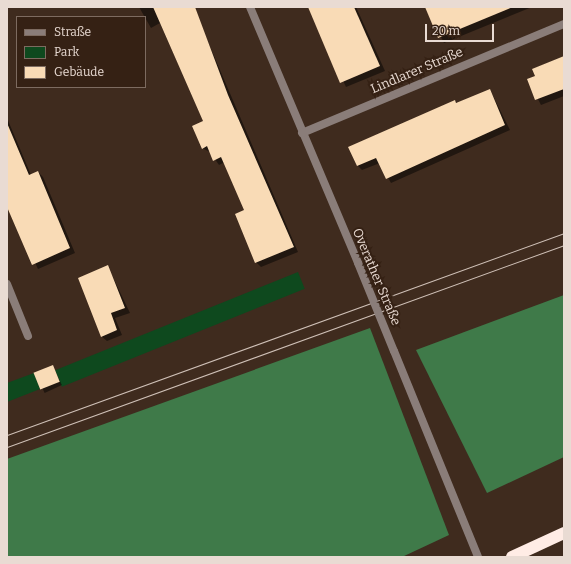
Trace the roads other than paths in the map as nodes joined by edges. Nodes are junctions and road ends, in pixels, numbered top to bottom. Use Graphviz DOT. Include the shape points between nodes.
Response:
graph roads {
  1 [pos="250,7"];
  2 [pos="564,24"];
  3 [pos="302,133"];
  4 [pos="7,284"];
  5 [pos="28,336"];
  6 [pos="564,533"];
  7 [pos="478,557"];
  8 [pos="512,557"];
  1 -- 3 [label="street, Overather Straße"];
  2 -- 3 [label="street, Lindlarer Straße"];
  3 -- 7 [label="street, Overather Straße, bridge"];
  4 -- 5 [label="street"];
  6 -- 8 [label="highway"];
}
